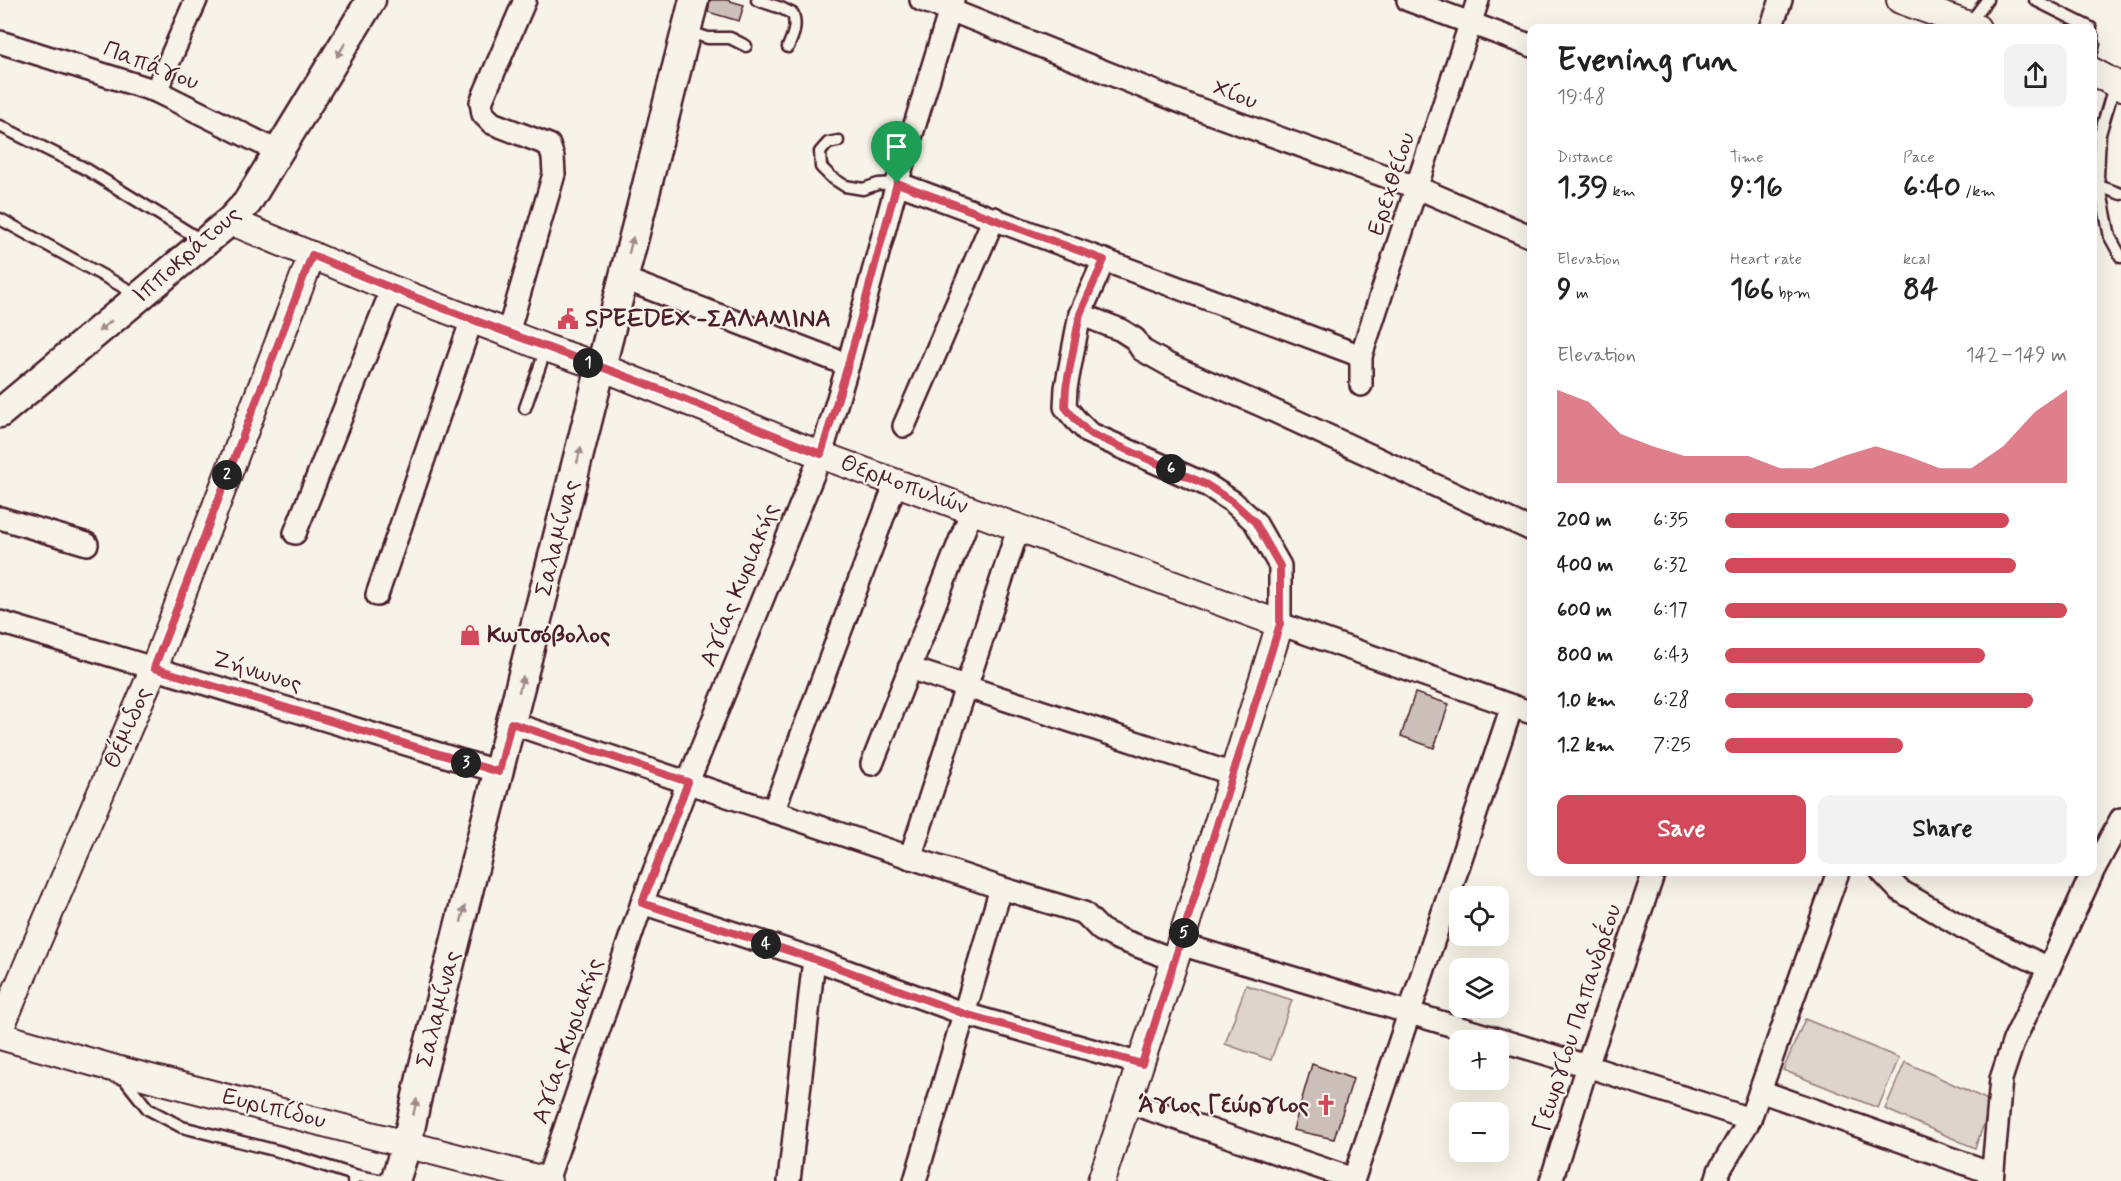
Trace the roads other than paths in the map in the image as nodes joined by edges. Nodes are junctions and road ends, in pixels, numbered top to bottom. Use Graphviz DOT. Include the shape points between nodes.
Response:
graph roads {
  1 [pos="196,0"];
  2 [pos="371,0"];
  3 [pos="525,0"];
  4 [pos="694,0"];
  5 [pos="757,0"];
  6 [pos="921,0"];
  7 [pos="1407,0"];
  8 [pos="1478,0"];
  9 [pos="1781,0"];
  10 [pos="1900,0"];
  11 [pos="1987,0"];
  12 [pos="2035,0"];
  13 [pos="952,5"];
  14 [pos="1470,23"];
  15 [pos="1772,24"];
  16 [pos="1958,24"];
  17 [pos="1961,24"];
  18 [pos="2083,24"];
  19 [pos="686,31"];
  20 [pos="0,42"];
  21 [pos="1527,44"];
  22 [pos="746,46"];
  23 [pos="788,47"];
  24 [pos="2097,73"];
  25 [pos="2119,80"];
  26 [pos="156,91"];
  27 [pos="0,126"];
  28 [pos="838,141"];
  29 [pos="279,152"];
  30 [pos="897,183"];
  31 [pos="2099,186"];
  32 [pos="1418,188"];
  33 [pos="2121,194"];
  34 [pos="993,218"];
  35 [pos="0,219"];
  36 [pos="230,221"];
  37 [pos="1527,235"];
  38 [pos="204,242"];
  39 [pos="312,255"];
  40 [pos="2121,257"];
  41 [pos="1104,260"];
  42 [pos="622,278"];
  43 [pos="392,289"];
  44 [pos="141,296"];
  45 [pos="1080,314"];
  46 [pos="472,319"];
  47 [pos="508,333"];
  48 [pos="546,348"];
  49 [pos="1361,356"];
  50 [pos="848,365"];
  51 [pos="601,367"];
  52 [pos="1361,385"];
  53 [pos="525,408"];
  54 [pos="0,413"];
  55 [pos="904,426"];
  56 [pos="821,454"];
  57 [pos="896,482"];
  58 [pos="972,510"];
  59 [pos="0,518"];
  60 [pos="1019,526"];
  61 [pos="1527,528"];
  62 [pos="295,533"];
  63 [pos="87,544"];
  64 [pos="377,596"];
  65 [pos="0,622"];
  66 [pos="1280,624"];
  67 [pos="154,668"];
  68 [pos="909,668"];
  69 [pos="965,687"];
  70 [pos="1522,710"];
  71 [pos="511,723"];
  72 [pos="872,764"];
  73 [pos="499,772"];
  74 [pos="1233,774"];
  75 [pos="688,782"];
  76 [pos="773,812"];
  77 [pos="2121,819"];
  78 [pos="910,858"];
  79 [pos="2097,862"];
  80 [pos="1653,876"];
  81 [pos="1837,876"];
  82 [pos="1886,876"];
  83 [pos="2090,876"];
  84 [pos="1001,888"];
  85 [pos="642,903"];
  86 [pos="1178,952"];
  87 [pos="814,959"];
  88 [pos="2049,968"];
  89 [pos="1409,1013"];
  90 [pos="965,1014"];
  91 [pos="0,1029"];
  92 [pos="0,1036"];
  93 [pos="1142,1064"];
  94 [pos="1587,1066"];
  95 [pos="116,1069"];
  96 [pos="1760,1091"];
  97 [pos="1128,1102"];
  98 [pos="1750,1119"];
  99 [pos="408,1143"];
  100 [pos="1992,1177"];
  101 [pos="354,1178"];
  102 [pos="1353,1180"];
  103 [pos="384,1181"];
  104 [pos="395,1181"];
  105 [pos="548,1181"];
  106 [pos="789,1181"];
  107 [pos="915,1181"];
  108 [pos="1101,1181"];
  109 [pos="1551,1181"];
  110 [pos="1716,1181"];
  1 -- 26 [label="street"];
  2 -- 29 [label="main road, Ιπποκράτους, one-way"];
  3 -- 47 [label="street" via="481,102 483,114 492,123 549,145 553,157 554,174"];
  4 -- 19 [label="main road, Σαλαμίνας"];
  5 -- 23 [label="lane" via="793,14 795,31"];
  6 -- 13 [label="street, Χίου"];
  7 -- 14 [label="street"];
  8 -- 14 [label="street, Ερεχθείου"];
  9 -- 15 [label="street"];
  10 -- 16 [label="street"];
  11 -- 17 [label="lane"];
  12 -- 18 [label="lane"];
  13 -- 30 [label="street, Αγίας Κυριακής"];
  13 -- 32 [label="street, Χίου" via="1193,107"];
  14 -- 21 [label="street"];
  14 -- 32 [label="street, Ερεχθείου"];
  19 -- 22 [label="lane" via="708,38 730,38"];
  42 -- 19 [label="main road, Σαλαμίνας, one-way"];
  20 -- 26 [label="street, Παπάγου"];
  24 -- 25 [label="street"];
  25 -- 31 [label="lane" via="2100,134"];
  26 -- 29 [label="street, Παπάγου"];
  27 -- 38 [label="lane" via="86,169"];
  28 -- 30 [label="lane" via="828,142 820,152 821,167 831,177 845,186 863,189"];
  29 -- 36 [label="main road, Ιπποκράτους" via="247,203"];
  30 -- 34 [label="street"];
  30 -- 50 [label="street, Αγίας Κυριακής"];
  31 -- 33 [label="lane"];
  31 -- 40 [label="lane" via="2110,237"];
  32 -- 37 [label="street, Χίου"];
  32 -- 49 [label="street, Ερεχθείου"];
  34 -- 41 [label="street"];
  34 -- 55 [label="street"];
  35 -- 44 [label="lane"];
  36 -- 38 [label="main road, Ιπποκράτους"];
  36 -- 39 [label="street, Θερμοπυλών"];
  38 -- 44 [label="main road, Ιπποκράτους"];
  39 -- 43 [label="street, Θερμοπυλών"];
  39 -- 67 [label="street, Θέμιδος"];
  41 -- 45 [label="street"];
  41 -- 49 [label="street"];
  42 -- 50 [label="street"];
  42 -- 51 [label="main road, Σαλαμίνας"];
  43 -- 46 [label="street, Θερμοπυλών"];
  43 -- 62 [label="street"];
  44 -- 54 [label="main road, Ιπποκράτους, one-way"];
  45 -- 61 [label="street" via="1121,330 1135,339 1142,350 1169,365"];
  45 -- 66 [label="street" via="1065,407 1089,433 1207,485 1255,522 1280,566"];
  46 -- 47 [label="street, Θερμοπυλών"];
  46 -- 64 [label="street"];
  47 -- 48 [label="street, Θερμοπυλών"];
  48 -- 51 [label="street, Θερμοπυλών"];
  48 -- 53 [label="lane"];
  49 -- 52 [label="street, Ερεχθείου"];
  50 -- 56 [label="street, Αγίας Κυριακής"];
  51 -- 56 [label="street, Θερμοπυλών"];
  71 -- 51 [label="main road, Σαλαμίνας, one-way"];
  56 -- 57 [label="street, Θερμοπυλών"];
  56 -- 75 [label="street, Αγίας Κυριακής"];
  57 -- 58 [label="street, Θερμοπυλών"];
  57 -- 76 [label="street"];
  58 -- 60 [label="street, Θερμοπυλών"];
  58 -- 68 [label="street"];
  59 -- 63 [label="street"];
  60 -- 66 [label="street, Θερμοπυλών"];
  60 -- 69 [label="street"];
  65 -- 67 [label="street, Ζήνωνος"];
  66 -- 70 [label="street"];
  66 -- 74 [label="street"];
  67 -- 73 [label="street, Ζήνωνος"];
  67 -- 91 [label="street, Θέμιδος"];
  68 -- 69 [label="street"];
  68 -- 72 [label="street"];
  69 -- 74 [label="street"];
  69 -- 78 [label="street"];
  70 -- 89 [label="street"];
  71 -- 73 [label="main road, Σαλαμίνας"];
  71 -- 75 [label="street"];
  99 -- 73 [label="main road, Σαλαμίνας, one-way"];
  74 -- 86 [label="street"];
  75 -- 76 [label="street"];
  75 -- 85 [label="street, Αγίας Κυριακής"];
  76 -- 78 [label="street"];
  77 -- 79 [label="street"];
  78 -- 84 [label="street"];
  80 -- 94 [label="street, Γεωργίου Παπανδρέου"];
  81 -- 96 [label="street"];
  82 -- 88 [label="street" via="1899,890 1964,928"];
  83 -- 88 [label="street"];
  84 -- 86 [label="street" via="1084,913 1101,930 1119,939"];
  84 -- 90 [label="street"];
  85 -- 87 [label="street"];
  85 -- 105 [label="street, Αγίας Κυριακής"];
  86 -- 89 [label="street"];
  86 -- 93 [label="street"];
  87 -- 90 [label="street"];
  87 -- 106 [label="street"];
  88 -- 100 [label="street" via="2014,1040 2001,1079"];
  89 -- 94 [label="street"];
  89 -- 102 [label="street"];
  90 -- 93 [label="street"];
  90 -- 107 [label="street"];
  92 -- 95 [label="street, Ευριπίδου"];
  93 -- 97 [label="street"];
  94 -- 98 [label="street"];
  94 -- 109 [label="street, Γεωργίου Παπανδρέου"];
  95 -- 99 [label="street, Ευριπίδου"];
  95 -- 101 [label="lane" via="148,1109 182,1127 278,1151"];
  96 -- 98 [label="street"];
  96 -- 100 [label="street"];
  97 -- 102 [label="street"];
  97 -- 108 [label="street"];
  98 -- 110 [label="street"];
  99 -- 104 [label="main road, Σαλαμίνας"];
  99 -- 105 [label="street, Ευριπίδου"];
  101 -- 103 [label="lane"];
}
